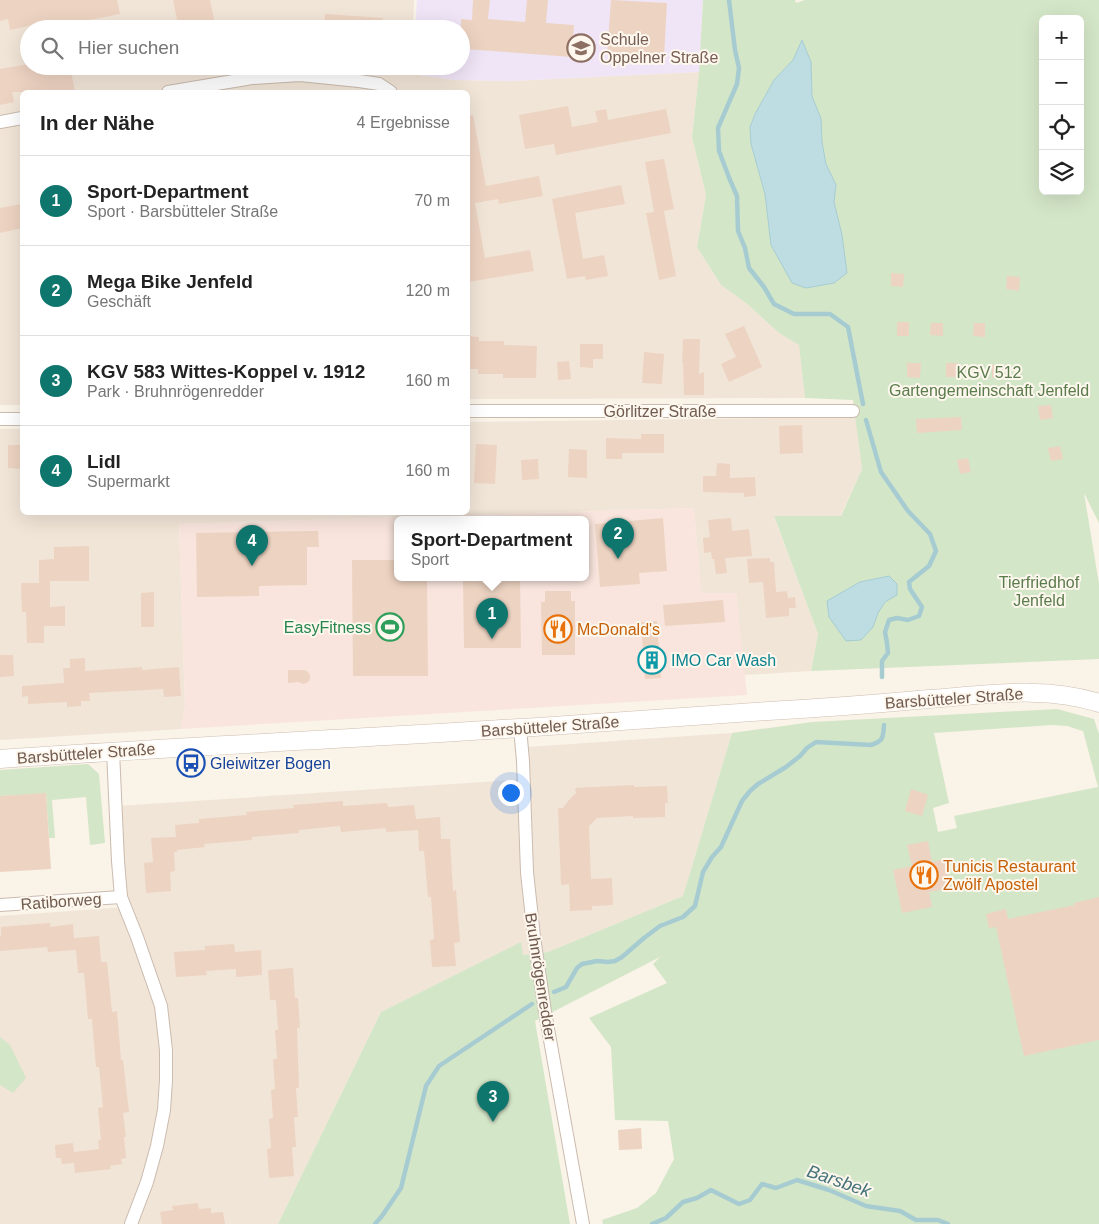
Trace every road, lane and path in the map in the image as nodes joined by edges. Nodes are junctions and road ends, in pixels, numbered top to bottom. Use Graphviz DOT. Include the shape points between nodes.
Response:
graph roads {
  1 [pos="300,75"];
  2 [pos="300,75"];
  3 [pos="180,90"];
  4 [pos="388,90"];
  5 [pos="20,118"];
  6 [pos="0,122"];
  7 [pos="470,411"];
  8 [pos="853,411"];
  9 [pos="0,419"];
  10 [pos="20,419"];
  11 [pos="1099,703"];
  12 [pos="520,728"];
  13 [pos="113,751"];
  14 [pos="0,759"];
  15 [pos="121,897"];
  16 [pos="0,905"];
  17 [pos="131,1224"];
  18 [pos="583,1224"];
  1 -- 3 [label="street" via="252,78"];
  2 -- 4 [label="street" via="378,84"];
  5 -- 6 [label="street"];
  7 -- 8 [label="street, Görlitzer Straße"];
  9 -- 10 [label="street"];
  11 -- 12 [label="main road, Barsbütteler Straße" via="1059,693 1010,694"];
  12 -- 13 [label="main road, Barsbütteler Straße"];
  12 -- 18 [label="street, Bruhnrögenredder" via="527,872 534,936"];
  13 -- 14 [label="main road, Barsbütteler Straße"];
  13 -- 15 [label="street"];
  15 -- 16 [label="street, Ratiborweg"];
  15 -- 17 [label="street" via="161,1006 166,1050 164,1110 157,1146"];
}
